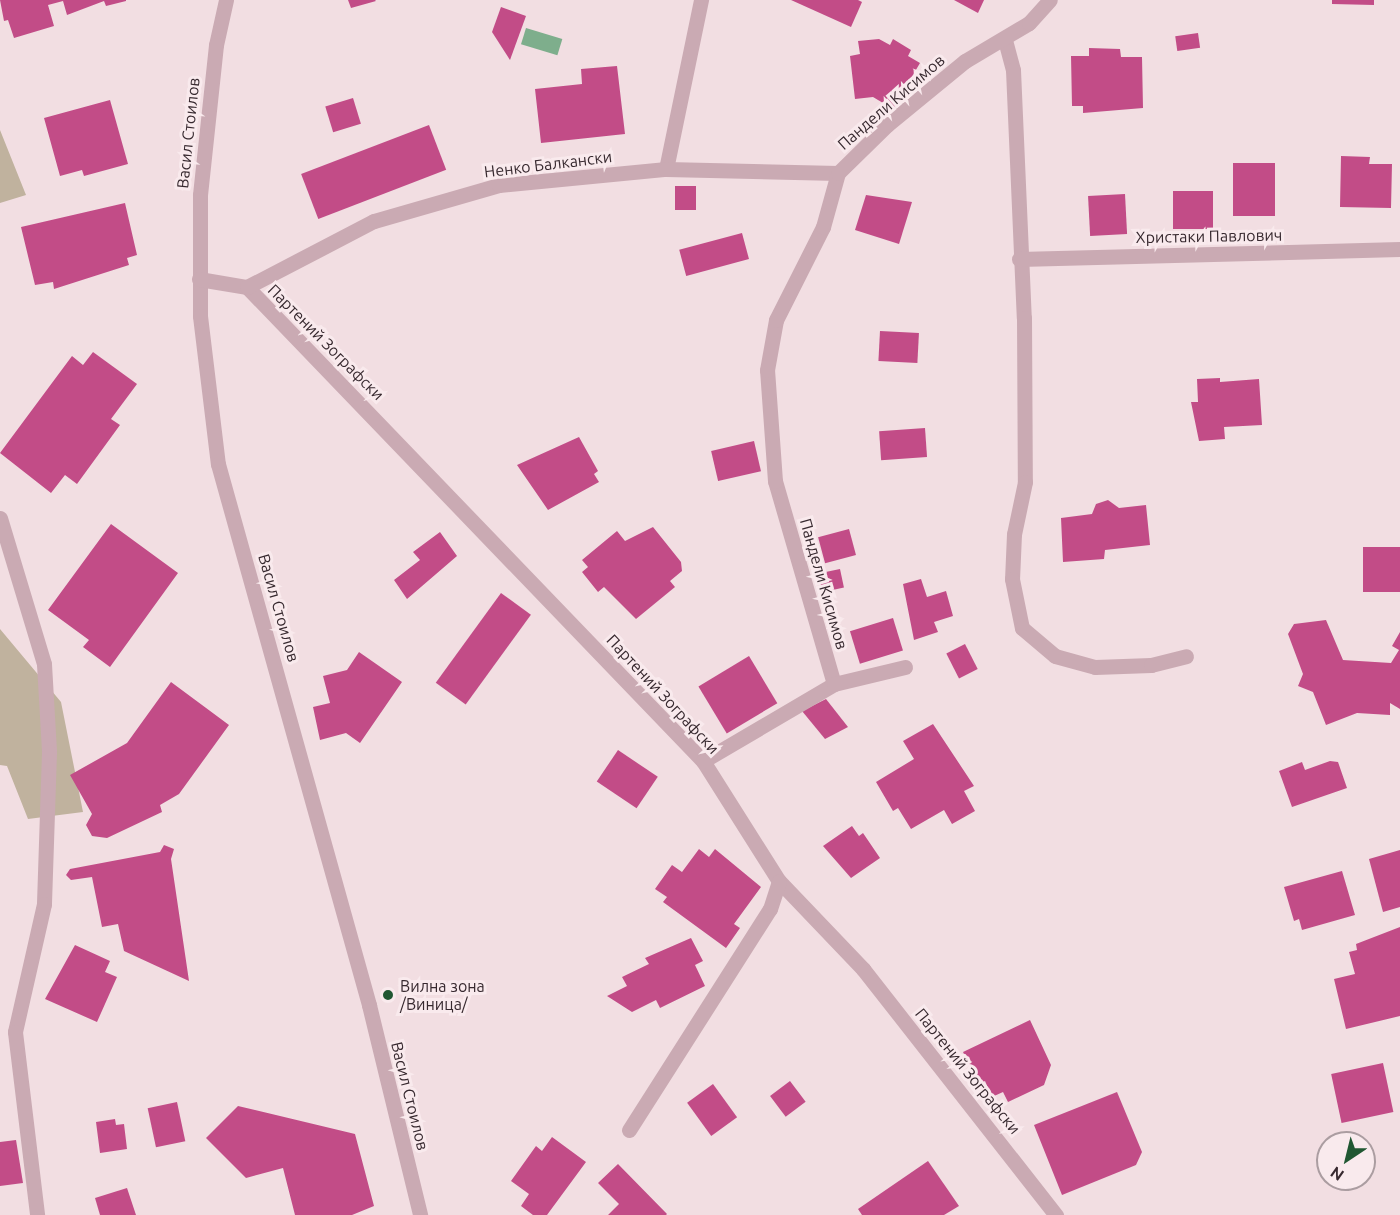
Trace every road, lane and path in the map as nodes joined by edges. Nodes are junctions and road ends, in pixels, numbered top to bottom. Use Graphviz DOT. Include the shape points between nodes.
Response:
graph roads {
  1 [pos="226,0"];
  2 [pos="701,0"];
  3 [pos="1050,0"];
  4 [pos="1005,40"];
  5 [pos="666,169"];
  6 [pos="838,173"];
  7 [pos="1400,249"];
  8 [pos="1019,259"];
  9 [pos="198,279"];
  10 [pos="247,287"];
  11 [pos="0,518"];
  12 [pos="1186,656"];
  13 [pos="905,667"];
  14 [pos="834,684"];
  15 [pos="703,761"];
  16 [pos="779,881"];
  17 [pos="629,1130"];
  18 [pos="37,1215"];
  19 [pos="420,1215"];
  20 [pos="1056,1215"];
  1 -- 9 [label="street, Васил Стоилов" via="216,45 200,195"];
  2 -- 5 [label="street"];
  3 -- 4 [label="street, Пандели Кисимов" via="1029,23"];
  4 -- 6 [label="street, Пандели Кисимов" via="965,61 887,125"];
  4 -- 8 [label="street" via="1013,70"];
  5 -- 6 [label="street, Ненко Балкански"];
  5 -- 10 [label="street, Ненко Балкански" via="498,185 374,221"];
  6 -- 14 [label="street, Пандели Кисимов" via="823,227 776,320 767,370 776,482"];
  7 -- 8 [label="street, Христаки Павлович"];
  8 -- 12 [label="street" via="1025,482 1014,534 1012,579 1022,628 1055,656 1095,667 1151,664"];
  9 -- 10 [label="street"];
  9 -- 19 [label="street, Васил Стоилов" via="218,464 369,1005"];
  10 -- 15 [label="street, Партений Зографски"];
  11 -- 18 [label="street" via="44,664 46,698 44,904 15,1032"];
  13 -- 14 [label="street"];
  14 -- 15 [label="street"];
  15 -- 16 [label="street, Партений Зографски"];
  16 -- 17 [label="street" via="770,909"];
  16 -- 20 [label="street, Партений Зографски" via="863,969"];
}
